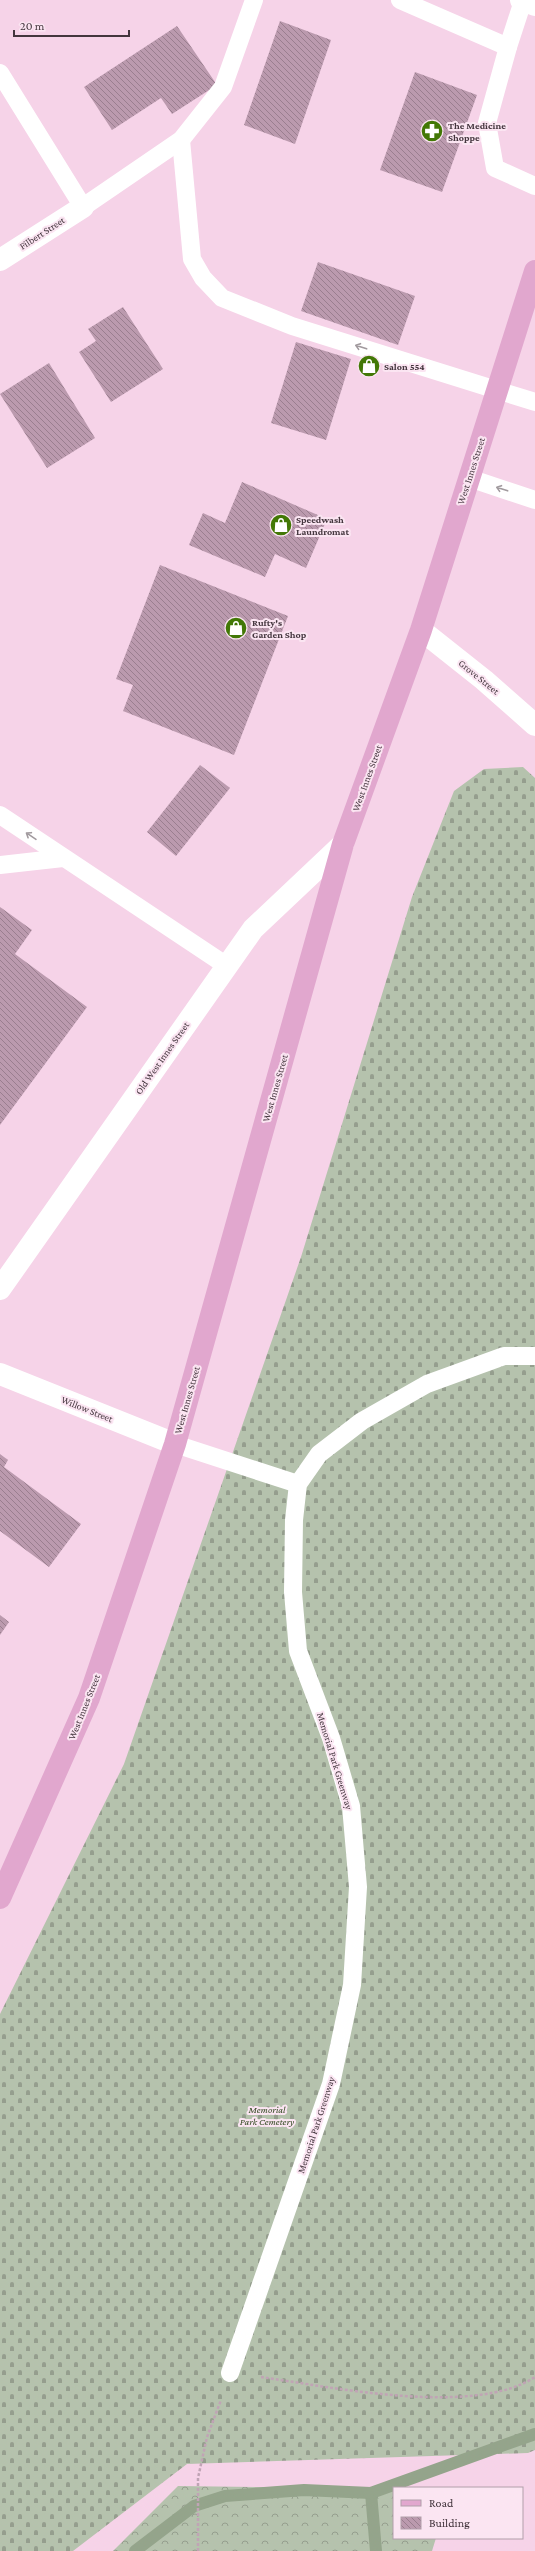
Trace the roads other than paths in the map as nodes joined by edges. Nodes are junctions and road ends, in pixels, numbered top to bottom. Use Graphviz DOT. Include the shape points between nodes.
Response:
graph roads {
  1 [pos="254,0"];
  2 [pos="400,0"];
  3 [pos="526,2"];
  4 [pos="508,48"];
  5 [pos="0,73"];
  6 [pos="181,140"];
  7 [pos="535,186"];
  8 [pos="83,207"];
  9 [pos="0,260"];
  10 [pos="535,272"];
  11 [pos="497,391"];
  12 [pos="535,402"];
  13 [pos="469,478"];
  14 [pos="535,500"];
  15 [pos="421,630"];
  16 [pos="535,725"];
  17 [pos="0,814"];
  18 [pos="343,844"];
  19 [pos="63,858"];
  20 [pos="0,865"];
  21 [pos="227,966"];
  22 [pos="0,1289"];
  23 [pos="535,1356"];
  24 [pos="0,1374"];
  25 [pos="175,1444"];
  26 [pos="298,1484"];
  27 [pos="0,1898"];
  28 [pos="230,2373"];
  1 -- 6 [label="lane" via="223,87"];
  2 -- 4 [label="lane"];
  3 -- 4 [label="lane"];
  4 -- 7 [label="lane" via="487,123 495,168"];
  5 -- 8 [label="lane"];
  6 -- 8 [label="lane"];
  11 -- 6 [label="lane, one-way" via="292,326 222,298 203,278 192,259"];
  8 -- 9 [label="street, Filbert Street"];
  10 -- 11 [label="main road, West Innes Street"];
  11 -- 12 [label="lane"];
  11 -- 13 [label="main road, West Innes Street"];
  14 -- 13 [label="lane, one-way"];
  13 -- 15 [label="main road, West Innes Street"];
  15 -- 16 [label="street, Grove Street"];
  15 -- 18 [label="main road, West Innes Street"];
  19 -- 17 [label="lane, one-way"];
  18 -- 21 [label="street, Old West Innes Street" via="253,929"];
  18 -- 25 [label="main road, West Innes Street"];
  19 -- 20 [label="lane"];
  19 -- 21 [label="lane"];
  21 -- 22 [label="street, Old West Innes Street"];
  23 -- 26 [label="lane, Memorial Park Greenway" via="504,1356 427,1384 362,1420 319,1454"];
  24 -- 25 [label="street, Willow Street"];
  25 -- 26 [label="lane"];
  25 -- 27 [label="main road, West Innes Street" via="89,1698"];
  26 -- 28 [label="lane, Memorial Park Greenway" via="292,1592 298,1651 330,1738 351,1806 358,1887 352,1985 331,2084"];
}
